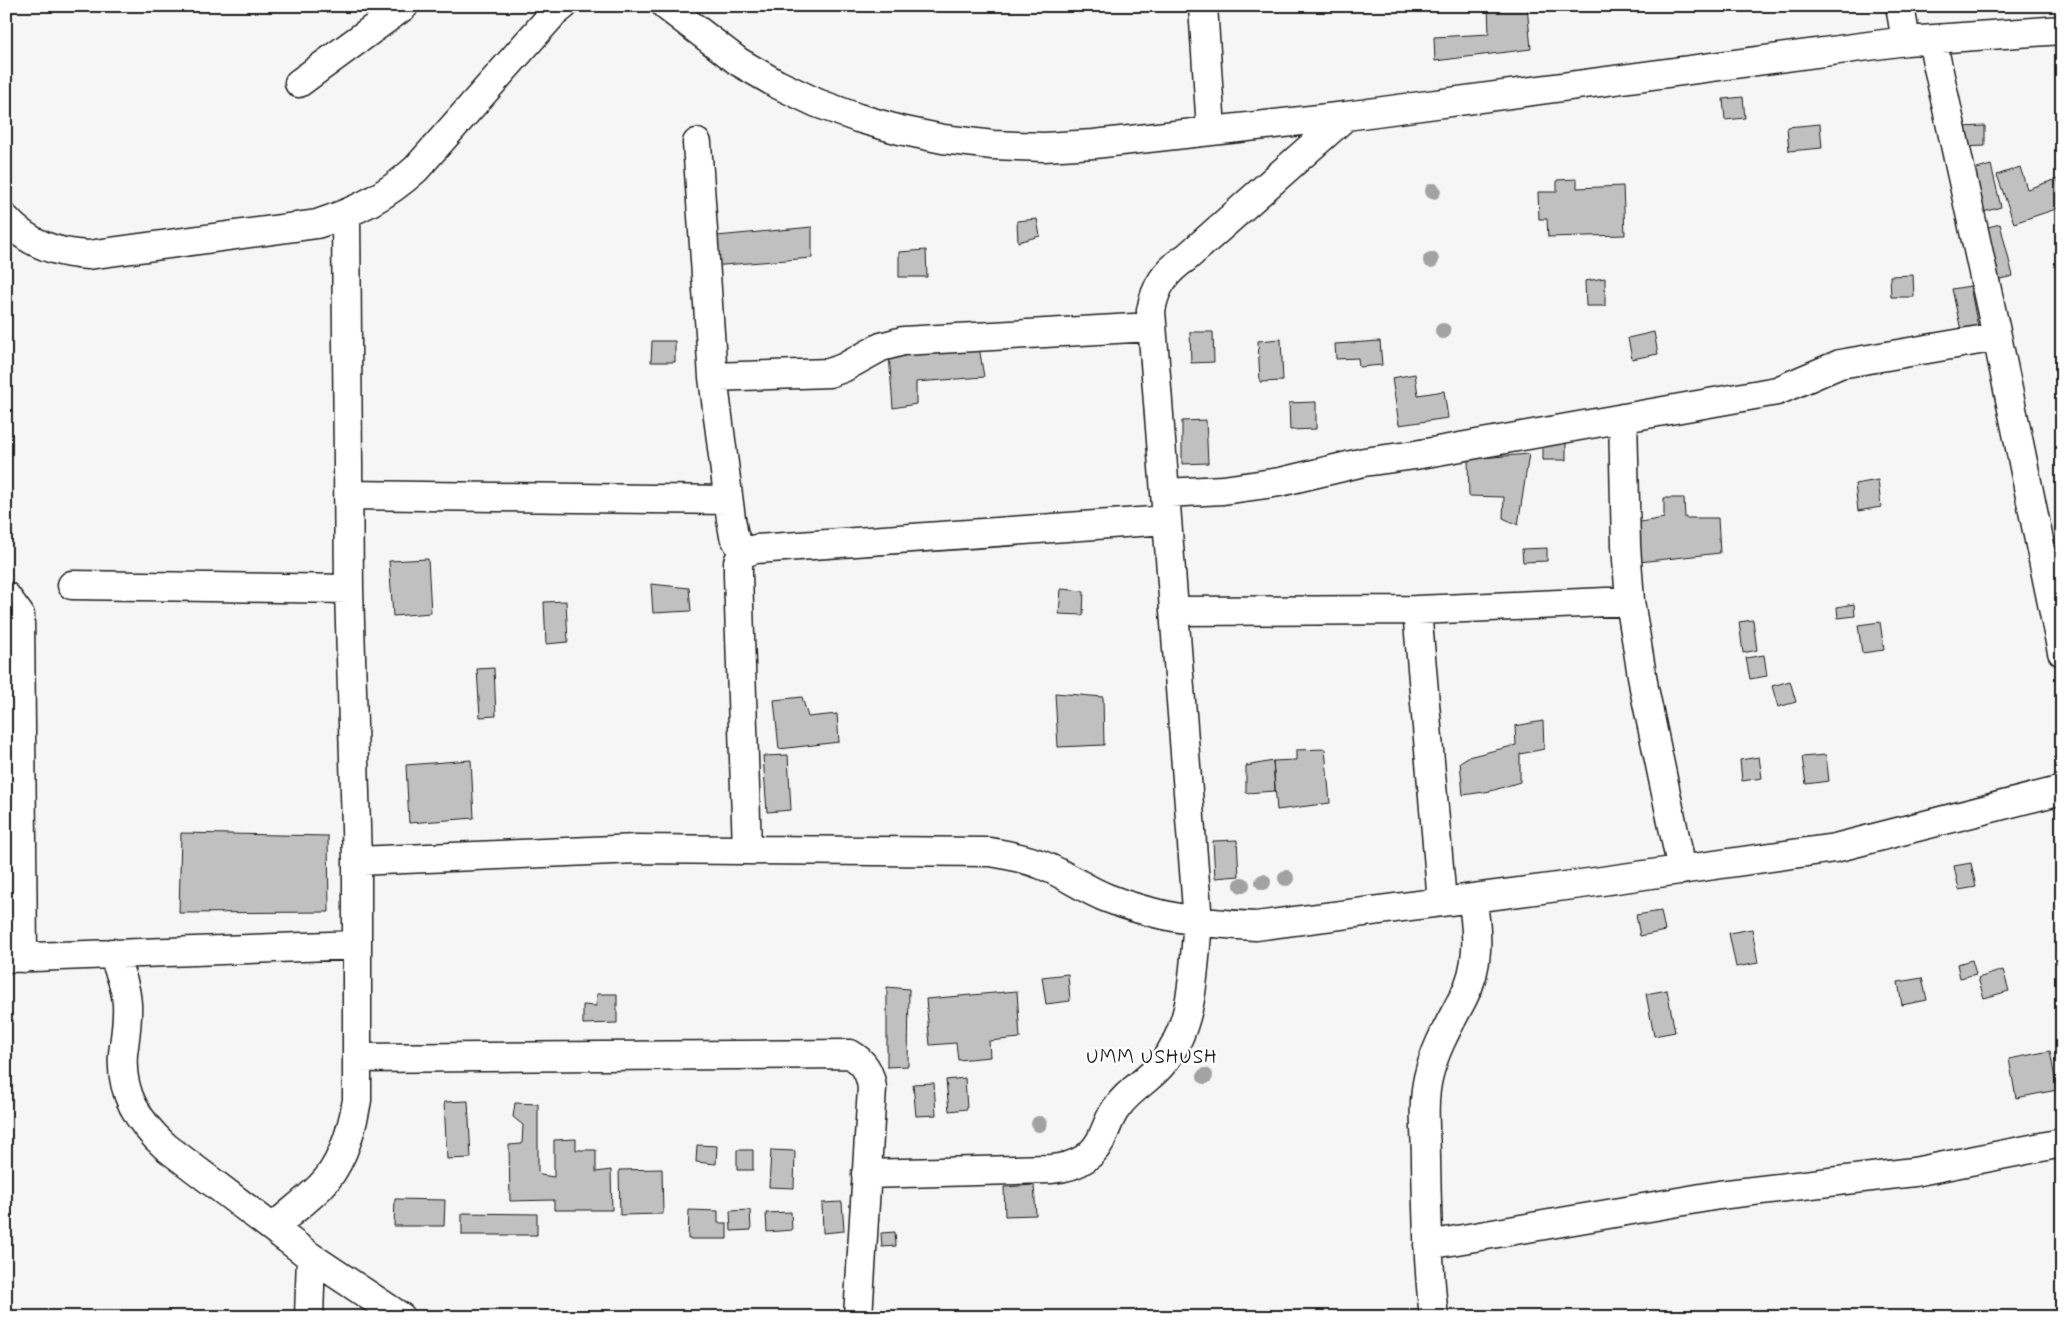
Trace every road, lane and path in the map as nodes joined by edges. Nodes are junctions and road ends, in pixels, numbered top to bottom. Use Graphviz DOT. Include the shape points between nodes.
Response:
graph roads {
  1 [pos="404,6"];
  2 [pos="563,6"];
  3 [pos="666,6"];
  4 [pos="1203,6"];
  5 [pos="1900,6"];
  6 [pos="2062,30"];
  7 [pos="1919,40"];
  8 [pos="299,83"];
  9 [pos="1346,116"];
  10 [pos="1211,130"];
  11 [pos="697,143"];
  12 [pos="346,215"];
  13 [pos="6,219"];
  14 [pos="1151,327"];
  15 [pos="1997,337"];
  16 [pos="713,377"];
  17 [pos="1624,418"];
  18 [pos="1165,493"];
  19 [pos="349,495"];
  20 [pos="728,500"];
  21 [pos="1167,520"];
  22 [pos="743,553"];
  23 [pos="72,585"];
  24 [pos="349,589"];
  25 [pos="6,596"];
  26 [pos="1630,600"];
  27 [pos="1417,610"];
  28 [pos="1174,611"];
  29 [pos="2062,652"];
  30 [pos="2062,790"];
  31 [pos="747,850"];
  32 [pos="357,861"];
  33 [pos="1682,870"];
  34 [pos="1472,898"];
  35 [pos="1442,902"];
  36 [pos="1198,922"];
  37 [pos="357,945"];
  38 [pos="112,953"];
  39 [pos="15,958"];
  40 [pos="357,1058"];
  41 [pos="2062,1143"];
  42 [pos="866,1174"];
  43 [pos="273,1228"];
  44 [pos="1428,1245"];
  45 [pos="311,1258"];
  46 [pos="309,1317"];
  47 [pos="401,1317"];
  48 [pos="858,1317"];
  49 [pos="1434,1317"];
  1 -- 8 [label="street"];
  2 -- 12 [label="street" via="416,169 389,192"];
  3 -- 10 [label="street" via="739,62 778,84 817,103 900,130 993,145 1044,147"];
  4 -- 10 [label="street"];
  5 -- 7 [label="street"];
  6 -- 7 [label="street"];
  7 -- 9 [label="street"];
  7 -- 15 [label="street"];
  9 -- 10 [label="street"];
  9 -- 14 [label="street" via="1172,267 1153,296"];
  11 -- 16 [label="street"];
  12 -- 13 [label="street" via="317,224 88,255 55,251 40,245"];
  12 -- 19 [label="street"];
  14 -- 16 [label="street" via="903,340 828,373"];
  14 -- 18 [label="street"];
  15 -- 17 [label="street" via="1840,364 1777,391"];
  15 -- 29 [label="street"];
  16 -- 20 [label="street"];
  17 -- 18 [label="street" via="1364,462 1280,482 1223,490"];
  17 -- 26 [label="street"];
  18 -- 21 [label="street"];
  19 -- 20 [label="street"];
  19 -- 24 [label="street"];
  20 -- 22 [label="street" via="734,536"];
  21 -- 22 [label="street" via="756,549"];
  21 -- 28 [label="street"];
  22 -- 31 [label="street" via="738,562 738,575"];
  23 -- 24 [label="street"];
  24 -- 32 [label="street"];
  25 -- 39 [label="street" via="20,615"];
  26 -- 27 [label="street"];
  26 -- 33 [label="street"];
  27 -- 28 [label="street"];
  27 -- 35 [label="street"];
  28 -- 36 [label="street"];
  30 -- 33 [label="street" via="1835,848"];
  31 -- 32 [label="street" via="637,849"];
  31 -- 36 [label="street" via="990,852 1017,856 1043,865 1106,898 1174,919"];
  32 -- 37 [label="street"];
  33 -- 34 [label="street"];
  34 -- 35 [label="street"];
  34 -- 44 [label="street" via="1477,948 1472,973 1464,997 1440,1040 1425,1096"];
  35 -- 36 [label="street" via="1256,926"];
  36 -- 42 [label="street" via="1189,1008 1180,1036 1161,1065 1117,1107 1089,1156 1064,1168"];
  37 -- 38 [label="street"];
  37 -- 40 [label="street"];
  38 -- 39 [label="street"];
  38 -- 43 [label="street" via="122,976 127,1002 125,1085 139,1118 166,1147"];
  40 -- 42 [label="street" via="850,1054 861,1062 872,1088"];
  40 -- 43 [label="street" via="357,1100 353,1120 335,1166 321,1186"];
  41 -- 44 [label="street" via="1914,1172 1719,1195"];
  42 -- 48 [label="street"];
  43 -- 45 [label="street"];
  44 -- 49 [label="street"];
  45 -- 46 [label="street"];
  45 -- 47 [label="street"];
}
